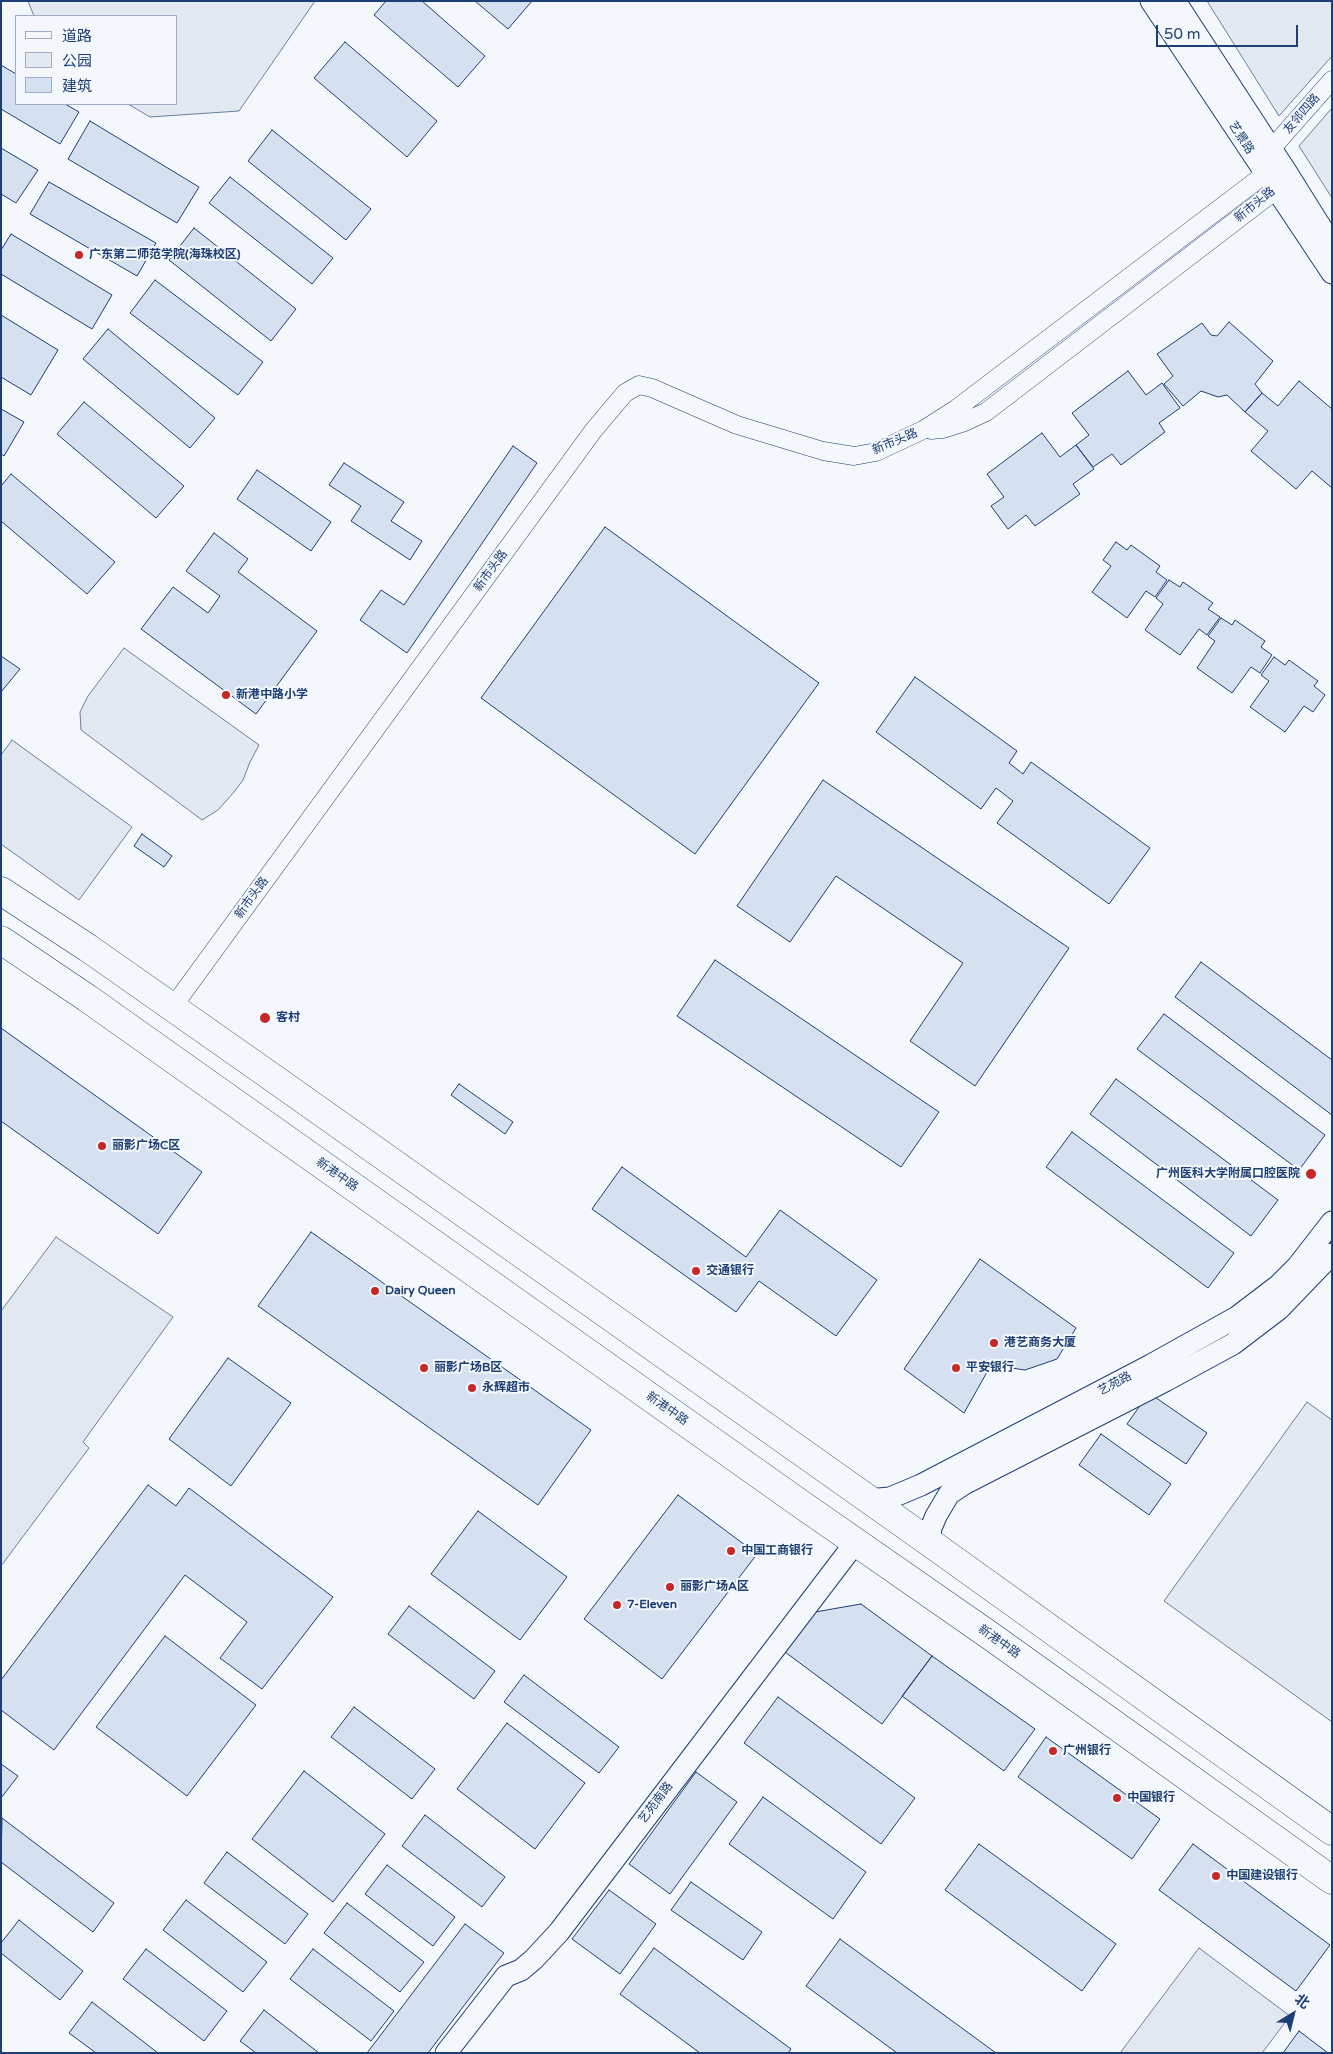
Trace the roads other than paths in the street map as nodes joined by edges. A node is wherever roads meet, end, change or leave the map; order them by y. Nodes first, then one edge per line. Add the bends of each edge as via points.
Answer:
1 (1152, 1) edge
2 (1175, 1) edge
3 (1332, 80) edge
4 (1272, 148) junction
5 (1287, 172) junction
6 (1271, 182) junction
7 (1332, 245) edge
8 (1332, 273) edge
9 (1, 891) edge
10 (1, 940) edge
11 (172, 1008) junction
12 (1332, 1222) edge
13 (1332, 1254) edge
14 (868, 1500) junction
15 (855, 1542) junction
16 (929, 1542) junction
17 (1332, 1831) edge
18 (1332, 1880) edge
19 (446, 2053) edge

1 - 6 street, 艺景路
2 - 4 street, 艺景路
3 - 4 street, 友邻四路
4 - 5 street, 艺景路
5 - 6 street, 新市头路
5 - 7 street, 艺景路
6 - 8 street, 艺景路
6 - 11 street, 新市头路 via 956,409 923,430 876,452 854,456 823,451 737,425 652,388 639,386 625,393 593,431
9 - 11 main road
10 - 15 main road, 新港中路
11 - 14 main road
12 - 14 street, 艺苑路 via 1279,1286 1237,1317 921,1484 890,1498
13 - 16 street, 艺苑路 via 1279,1309 1233,1344 949,1494 931,1528
14 - 16 main road
15 - 18 main road, 新港中路
15 - 19 street, 艺苑南路 via 559,1932 534,1959 506,1976
16 - 17 main road

